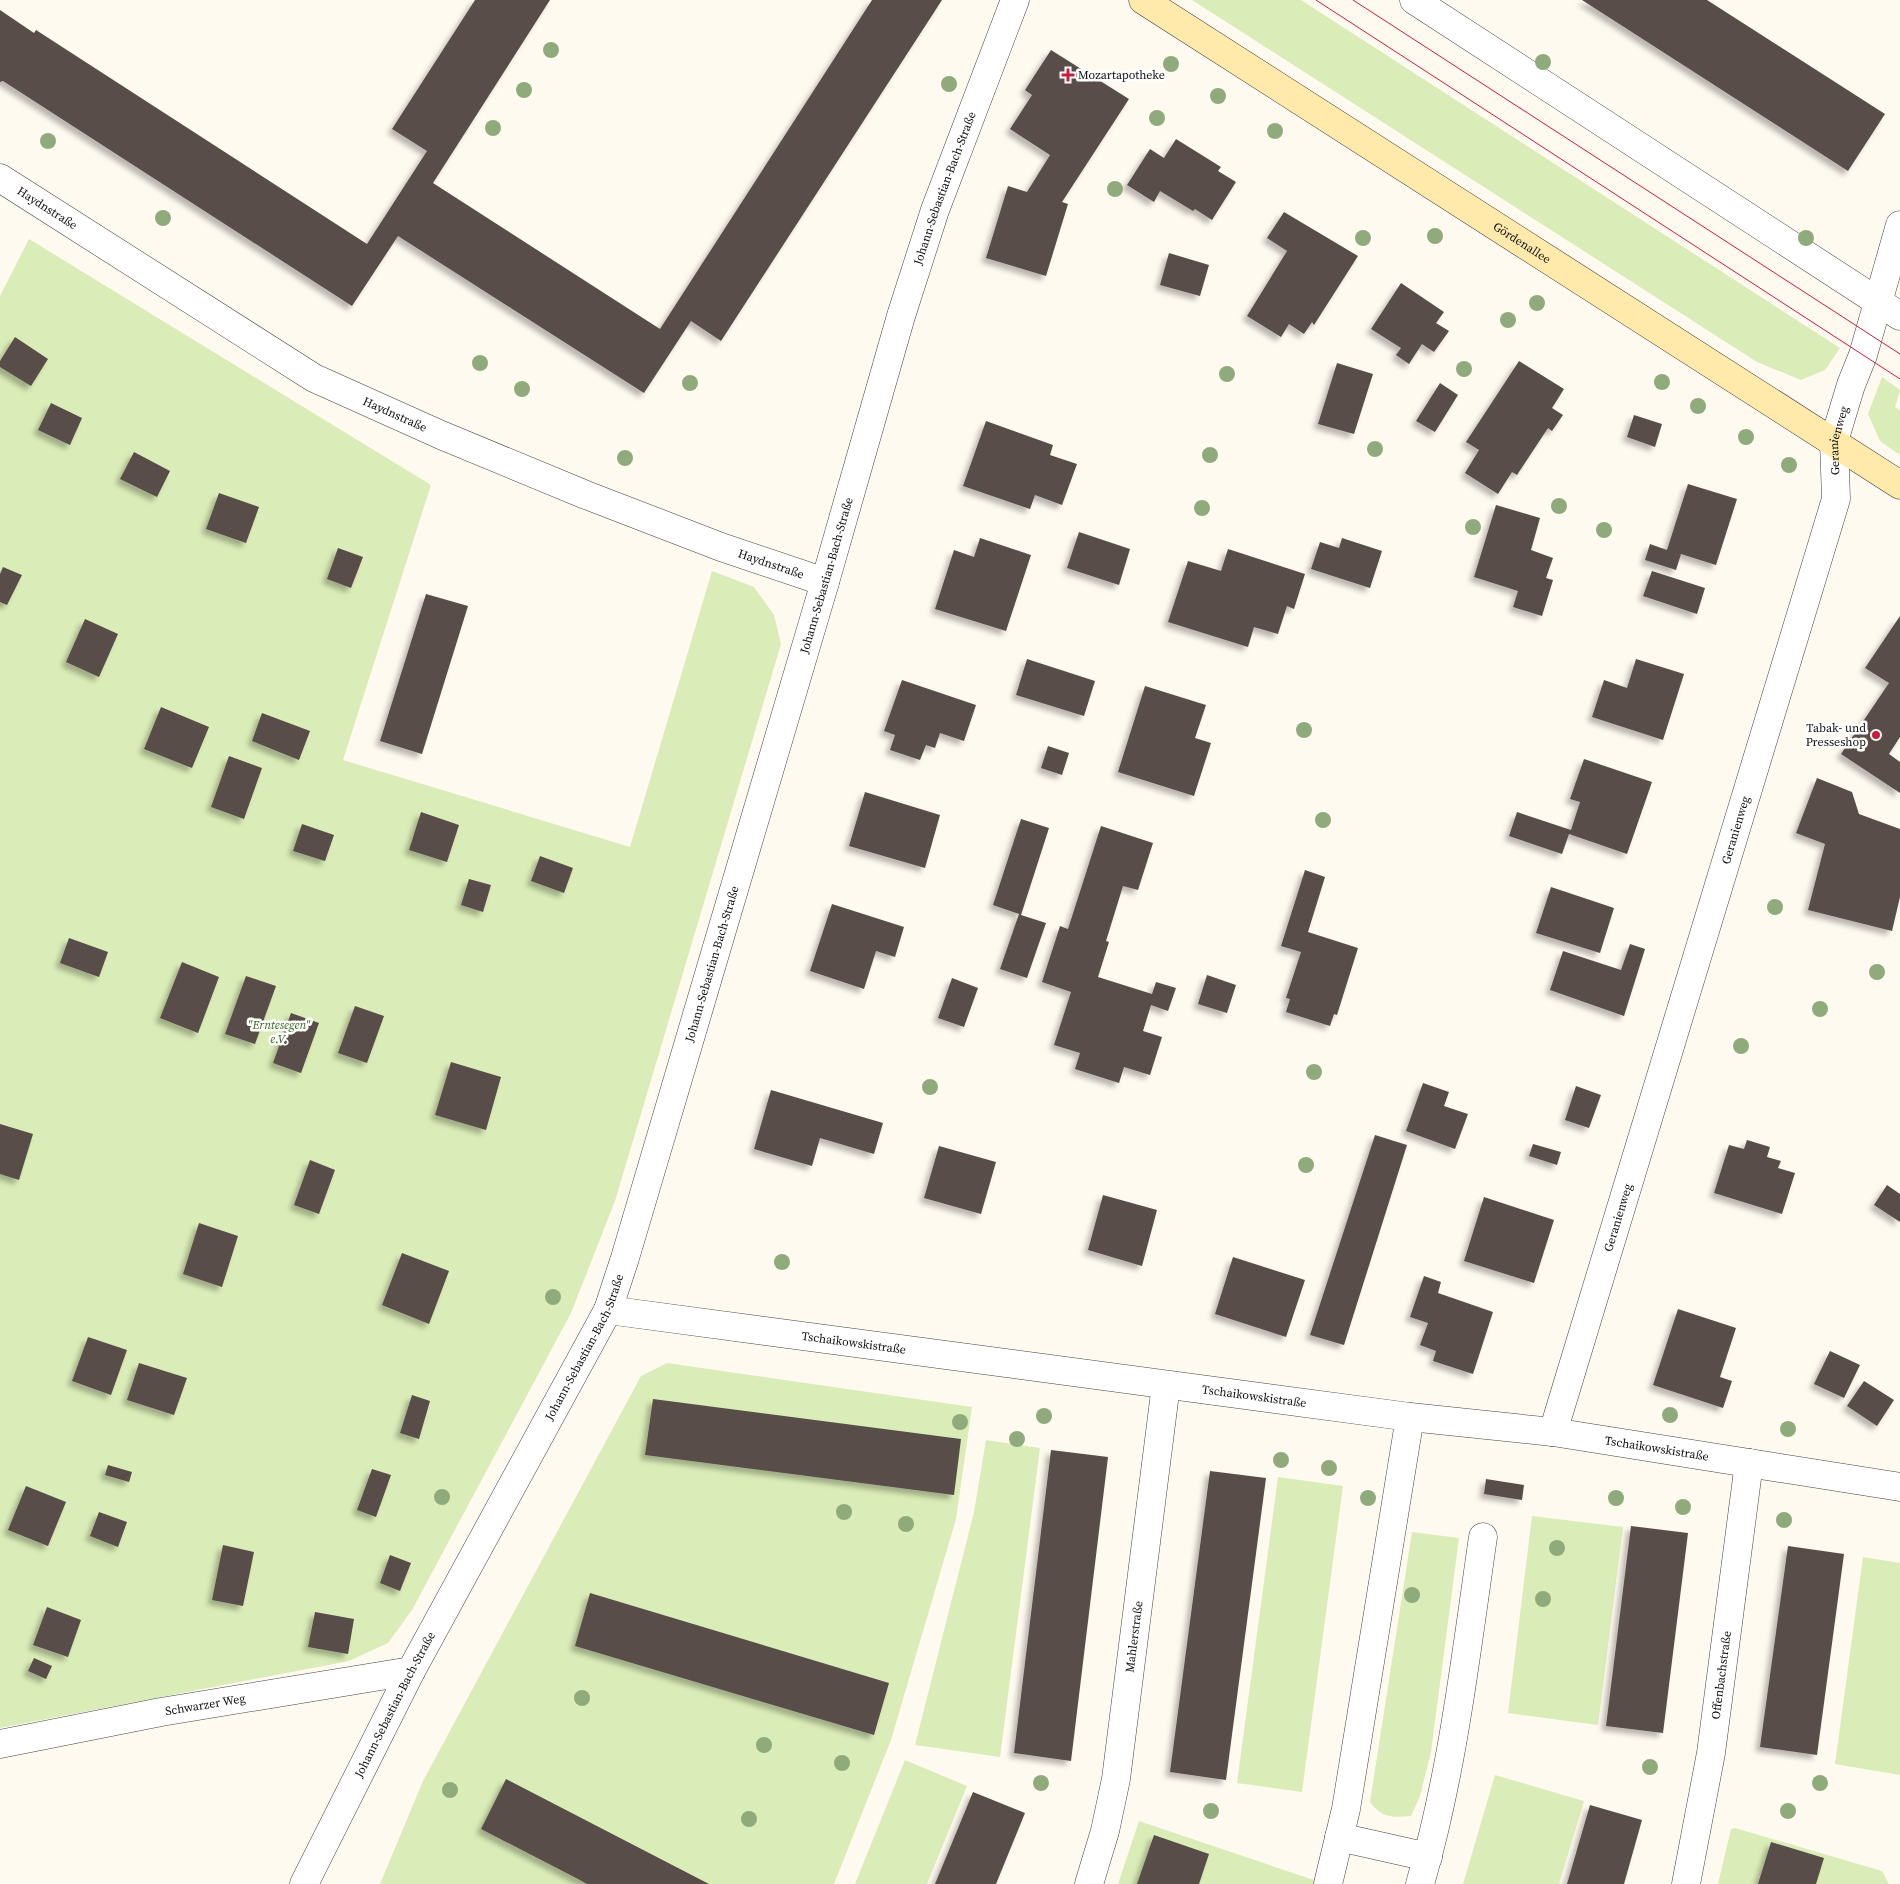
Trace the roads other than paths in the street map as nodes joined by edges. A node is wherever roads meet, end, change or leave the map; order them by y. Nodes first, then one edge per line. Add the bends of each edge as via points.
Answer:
1 (1015, 0) edge
2 (1143, 0) edge
3 (1414, 0) edge
4 (0, 178) edge
5 (1900, 225) edge
6 (1878, 301) junction
7 (1900, 316) edge
8 (1834, 441) junction
9 (1900, 485) edge
10 (825, 582) junction
11 (608, 1310) junction
12 (1166, 1385) junction
13 (1410, 1417) junction
14 (1552, 1432) junction
15 (1749, 1463) junction
16 (1900, 1488) edge
17 (1483, 1537) dead end
18 (411, 1671) junction
19 (0, 1744) edge
20 (1339, 1837) junction
21 (1428, 1857) junction
22 (304, 1884) edge
23 (1089, 1884) edge
24 (1328, 1884) edge
25 (1420, 1884) edge
26 (1686, 1884) edge

1 - 10 street, Johann-Sebastian-Bach-Straße via 934,210
2 - 8 street, Gördenallee
3 - 6 street
4 - 10 street, Haydnstraße via 314,378 586,495 721,547
5 - 6 street, Geranienweg
6 - 7 street
6 - 8 street, Geranienweg
8 - 9 street, Gördenallee
8 - 14 street, Geranienweg via 1836,499
10 - 11 street, Johann-Sebastian-Bach-Straße
11 - 12 street, Tschaikowskistraße
11 - 18 street, Johann-Sebastian-Bach-Straße
12 - 13 street, Tschaikowskistraße
12 - 23 street, Mahlerstraße via 1116,1780
13 - 14 street, Tschaikowskistraße
13 - 20 street
14 - 15 street, Tschaikowskistraße
15 - 16 street, Tschaikowskistraße
15 - 26 street, Offenbachstraße via 1711,1753
17 - 21 street via 1458,1715
18 - 19 street, Schwarzer Weg via 160,1712
18 - 22 street, Johann-Sebastian-Bach-Straße
20 - 21 street
20 - 24 street
21 - 25 street

